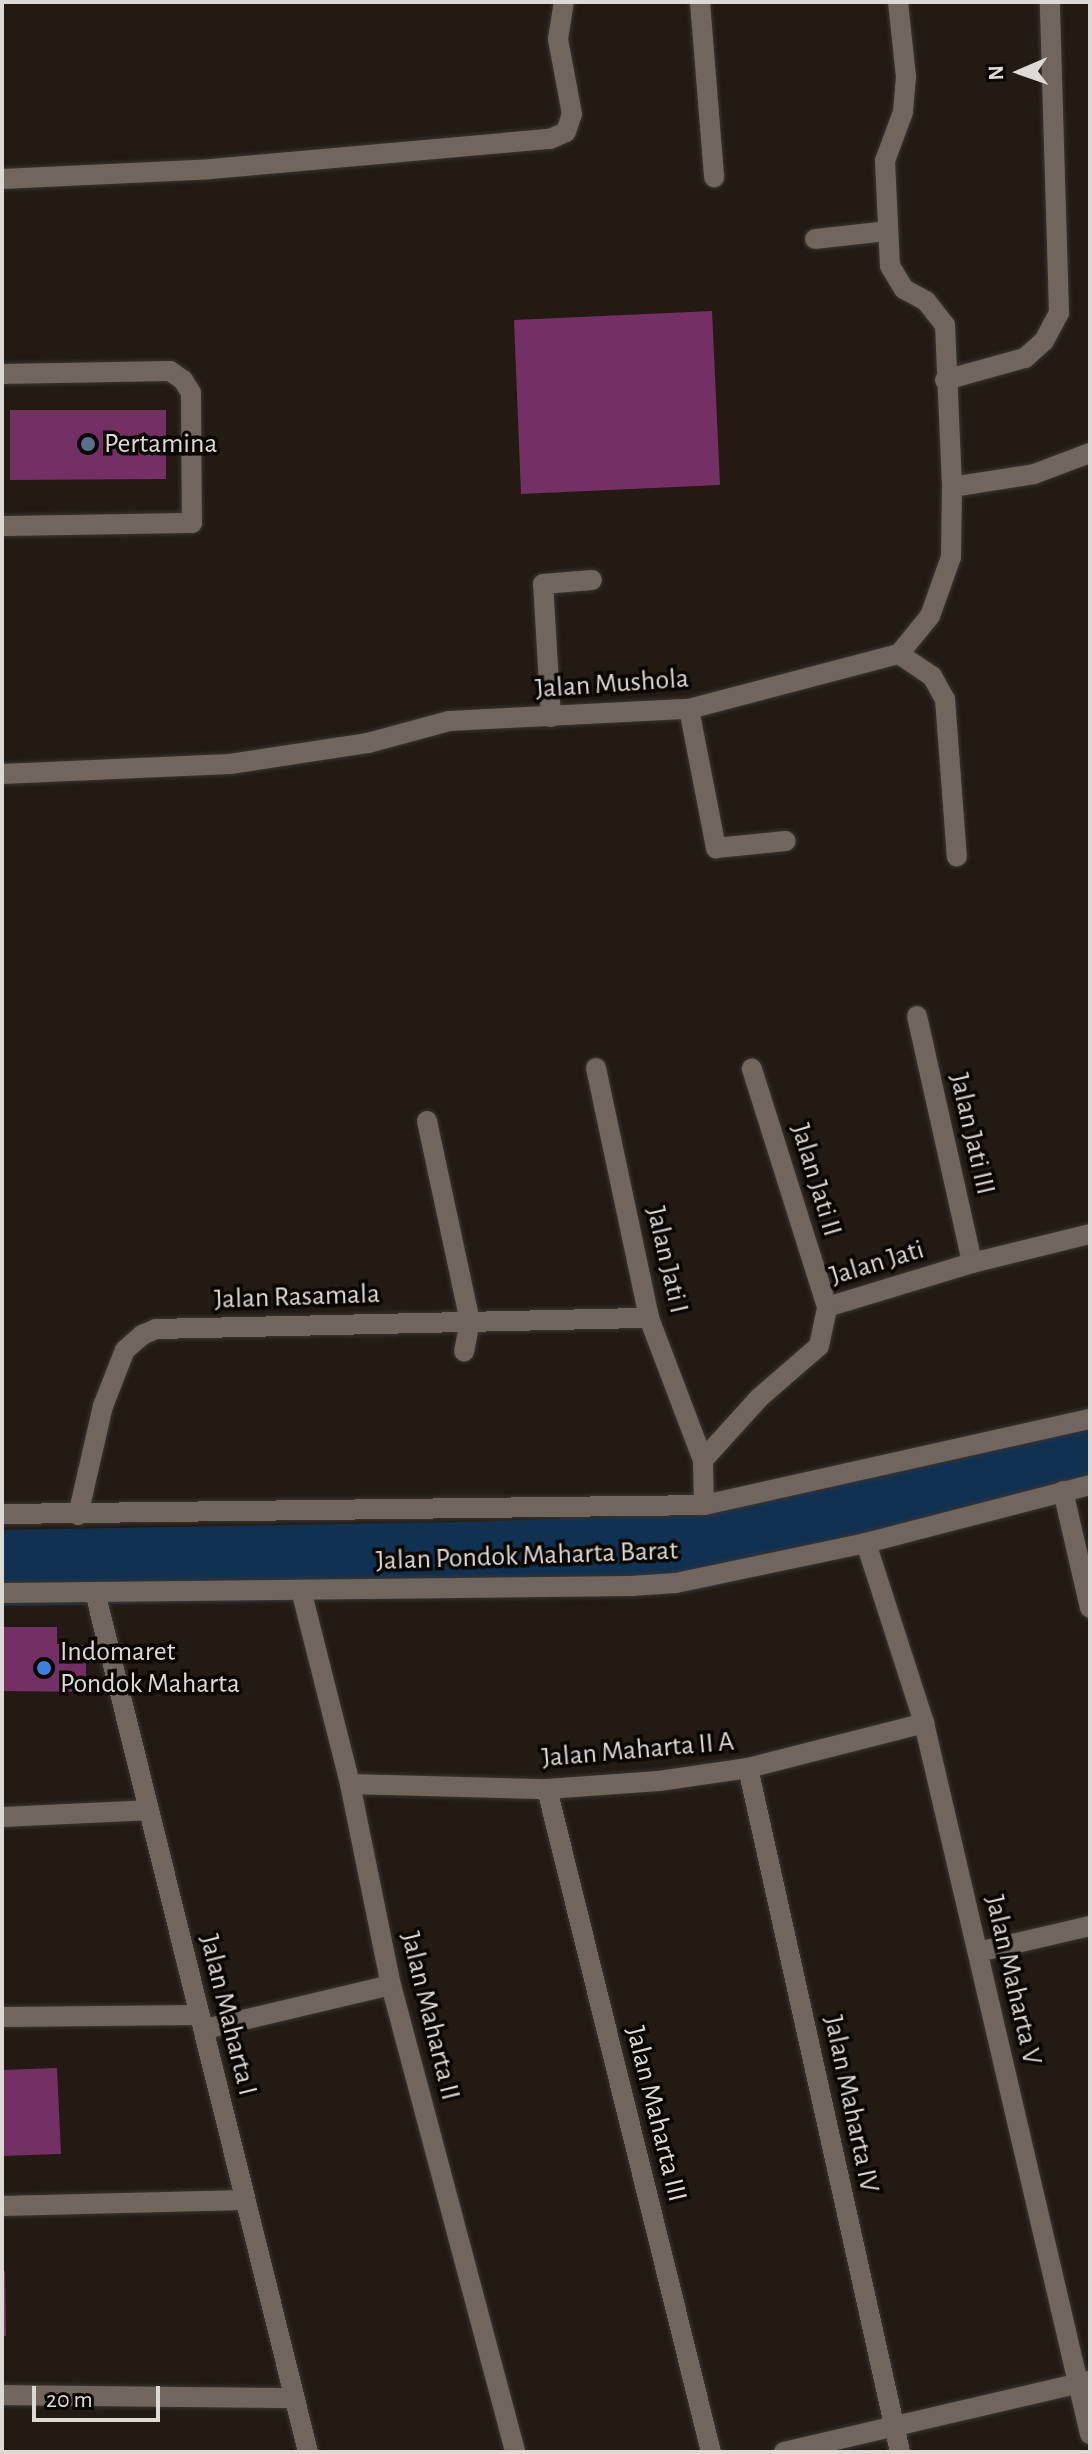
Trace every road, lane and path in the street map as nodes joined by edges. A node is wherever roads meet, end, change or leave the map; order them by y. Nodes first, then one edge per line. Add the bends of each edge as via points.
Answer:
1 (700, 2) edge
2 (898, 2) edge
3 (1050, 2) edge
4 (566, 4) edge
5 (714, 177) dead end
6 (2, 179) edge
7 (888, 231) junction
8 (815, 239) dead end
9 (2, 374) edge
10 (945, 380) junction
11 (1090, 453) edge
12 (952, 487) junction
13 (2, 526) edge
14 (592, 580) dead end
15 (899, 654) junction
16 (689, 709) junction
17 (551, 717) junction
18 (2, 774) edge
19 (786, 841) dead end
20 (957, 857) dead end
21 (917, 1016) dead end
22 (596, 1068) dead end
23 (752, 1069) dead end
24 (427, 1121) dead end
25 (1090, 1234) edge
26 (972, 1263) junction
27 (827, 1307) junction
28 (649, 1318) junction
29 (470, 1321) junction
30 (464, 1351) dead end
31 (1090, 1419) edge
32 (703, 1460) junction
33 (1090, 1485) edge
34 (1063, 1491) junction
35 (704, 1505) junction
36 (2, 1514) edge
37 (78, 1515) junction
38 (866, 1543) junction
39 (301, 1590) junction
40 (95, 1592) junction
41 (2, 1593) edge
42 (1090, 1608) edge
43 (924, 1723) junction
44 (748, 1768) junction
45 (350, 1784) junction
46 (547, 1789) junction
47 (148, 1810) junction
48 (2, 1817) edge
49 (1090, 1926) edge
50 (978, 1952) junction
51 (391, 1985) junction
52 (2, 2017) edge
53 (202, 2022) junction
54 (245, 2200) junction
55 (2, 2206) edge
56 (1084, 2383) edge
57 (2, 2395) edge
58 (294, 2398) junction
59 (894, 2428) junction
60 (1090, 2434) edge
61 (308, 2452) edge
62 (515, 2452) edge
63 (711, 2452) edge
64 (784, 2452) edge
65 (900, 2452) edge

1 - 5 street
2 - 7 street via 906,77 903,112 885,161
3 - 10 street via 1059,313 1044,341 1025,358
4 - 6 street via 558,39 572,114 566,132 550,139 211,169
7 - 8 street
7 - 10 street via 890,266 904,289 926,301 945,325
9 - 13 street via 170,371 183,380 191,393 192,523
10 - 12 street
11 - 12 street via 1034,474
12 - 15 street via 951,557 930,616
14 - 17 street via 543,584
15 - 16 street, Jalan Mushola
15 - 20 street via 932,676 945,699
16 - 17 street, Jalan Mushola
16 - 19 street via 716,848
17 - 18 street, Jalan Mushola via 449,721 368,743 230,764
21 - 26 street, Jalan Jati III
22 - 28 street, Jalan Jati I
23 - 27 street, Jalan Jati II
24 - 29 street
25 - 26 street, Jalan Jati
26 - 27 street, Jalan Jati
27 - 32 street, Jalan Jati via 819,1346 759,1398
28 - 29 street, Jalan Rasamala
28 - 32 street, Jalan Jati I
29 - 30 street
29 - 37 street, Jalan Rasamala via 156,1329 142,1335 125,1350 103,1406
31 - 35 street, Jalan Pondok Maharta Barat
32 - 35 street
33 - 34 street, Jalan Pondok Maharta Barat
34 - 38 street, Jalan Pondok Maharta Barat
34 - 42 street
35 - 37 street, Jalan Pondok Maharta Barat
36 - 37 street, Jalan Pondok Maharta Barat
38 - 39 street, Jalan Pondok Maharta Barat via 676,1583
38 - 43 street, Jalan Maharta V
39 - 40 street, Jalan Pondok Maharta Barat
39 - 45 street, Jalan Maharta II
40 - 41 street, Jalan Pondok Maharta Barat
40 - 47 street, Jalan Maharta I
43 - 44 street, Jalan Maharta II A
43 - 50 street, Jalan Maharta V
44 - 46 street, Jalan Maharta II A
44 - 59 street, Jalan Maharta IV
45 - 46 street, Jalan Maharta II A
45 - 51 street, Jalan Maharta II
46 - 63 street, Jalan Maharta III
47 - 48 street
47 - 53 street, Jalan Maharta I
49 - 50 street
50 - 56 street, Jalan Maharta V
51 - 53 street
51 - 62 street, Jalan Maharta II
52 - 53 street
53 - 54 street, Jalan Maharta I
54 - 55 street
54 - 58 street, Jalan Maharta I
56 - 59 street
56 - 60 street, Jalan Maharta V
57 - 58 street
58 - 61 street, Jalan Maharta I
59 - 64 street
59 - 65 street, Jalan Maharta IV

